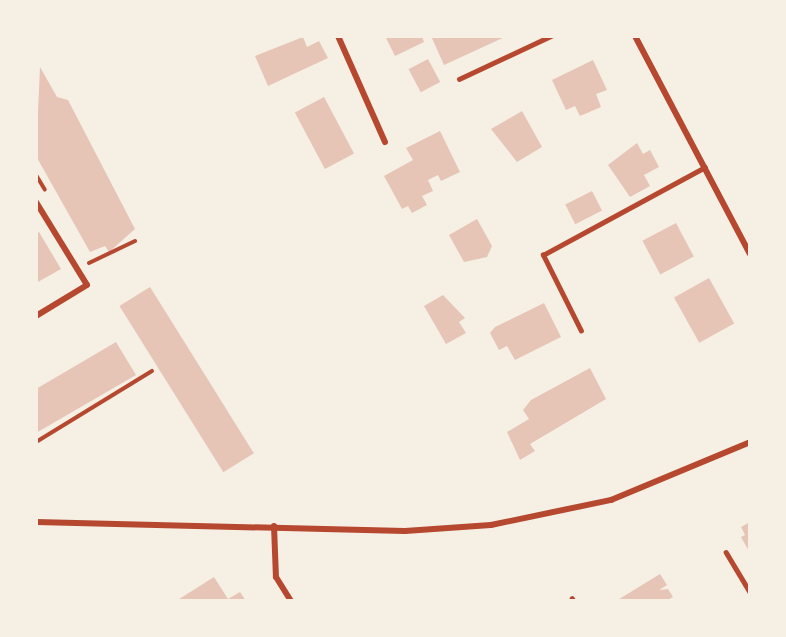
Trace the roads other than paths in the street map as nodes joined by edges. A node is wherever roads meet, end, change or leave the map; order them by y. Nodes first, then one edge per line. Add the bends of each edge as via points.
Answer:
1 (338, 36) edge
2 (551, 36) edge
3 (634, 36) edge
4 (459, 80) dead end
5 (385, 142) dead end
6 (705, 167) junction
7 (36, 202) edge
8 (750, 254) edge
9 (36, 316) edge
10 (581, 330) dead end
11 (750, 442) edge
12 (36, 522) edge
13 (274, 526) junction
14 (726, 552) dead end
15 (750, 592) edge
16 (291, 601) edge

1 - 5 street
2 - 4 lane
3 - 6 street
6 - 8 street
6 - 10 lane via 543,255
7 - 9 street via 87,285
11 - 13 street via 612,500 548,516 405,531
12 - 13 street
13 - 16 street via 276,577
14 - 15 lane

